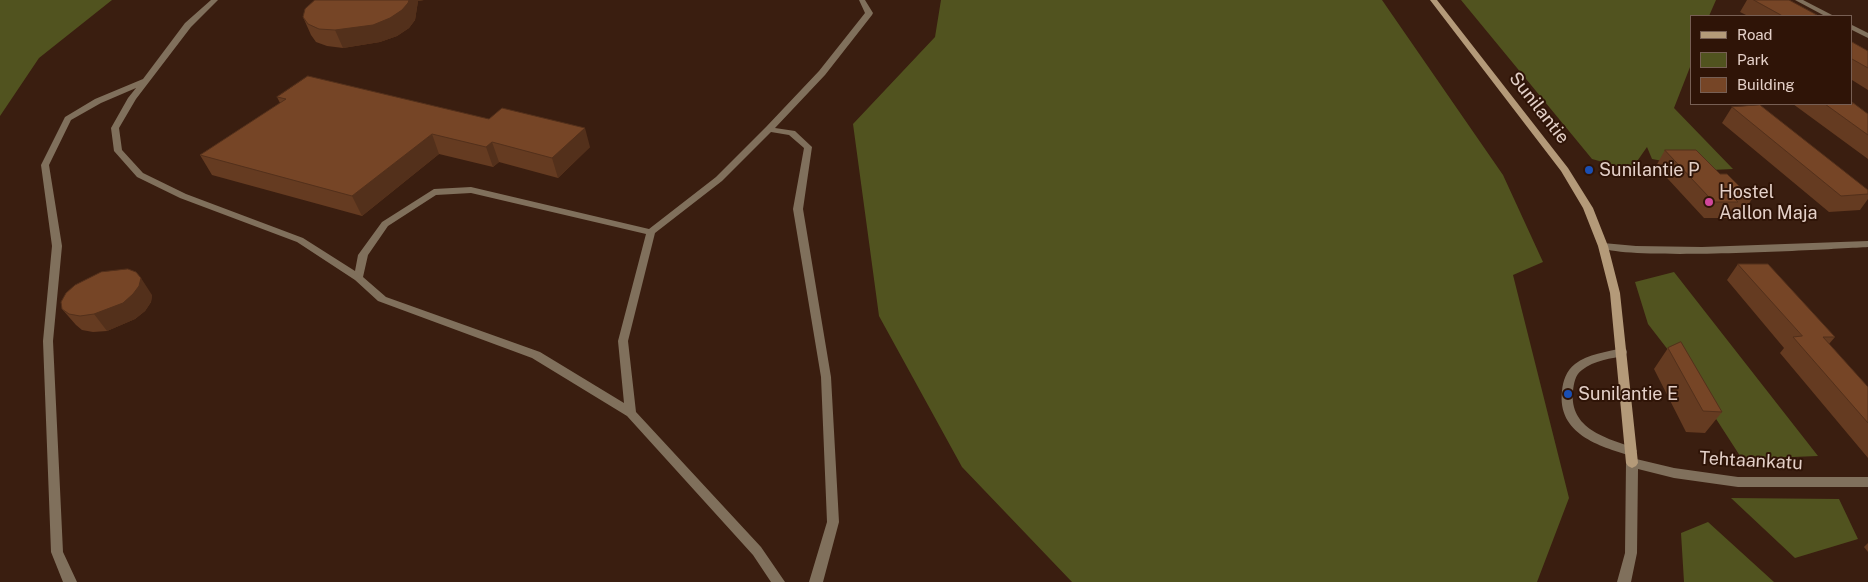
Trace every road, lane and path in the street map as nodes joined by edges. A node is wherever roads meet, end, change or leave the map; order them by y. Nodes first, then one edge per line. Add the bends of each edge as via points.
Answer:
1 (215, 0) edge
2 (862, 0) edge
3 (1433, 0) edge
4 (1798, 0) edge
5 (1828, 15) edge
6 (1853, 28) edge
7 (1868, 36) edge
8 (146, 81) junction
9 (769, 129) junction
10 (651, 232) junction
11 (1868, 244) edge
12 (1603, 246) junction
13 (358, 278) junction
14 (1622, 352) junction
15 (631, 413) junction
16 (1632, 457) junction
17 (1868, 482) edge
18 (70, 582) edge
19 (778, 582) edge
20 (816, 582) edge
21 (1624, 582) edge

1 - 8 street via 188,25
2 - 9 street via 869,13 822,73
3 - 12 street, Sunilantie via 1565,170 1588,208
4 - 5 street
6 - 7 street
8 - 13 street via 115,128 118,151 140,175 183,196 300,240
8 - 18 street via 98,101 68,119 45,166 57,246 48,341 57,552
9 - 10 street via 719,179
9 - 20 street via 792,133 808,147 798,209 826,377 833,522
10 - 13 street via 471,190 434,192 385,224 363,255
10 - 15 street via 624,341
11 - 12 street via 1714,250
12 - 14 street, Sunilantie via 1615,293
13 - 15 street via 382,299 536,355
14 - 16 street, Sunilantie
14 - 16 street, Tehtaankatu via 1575,370 1568,383 1567,405 1576,426 1597,441
15 - 19 street via 757,551
16 - 17 street, Tehtaankatu via 1674,473 1738,482
16 - 21 street via 1631,553

